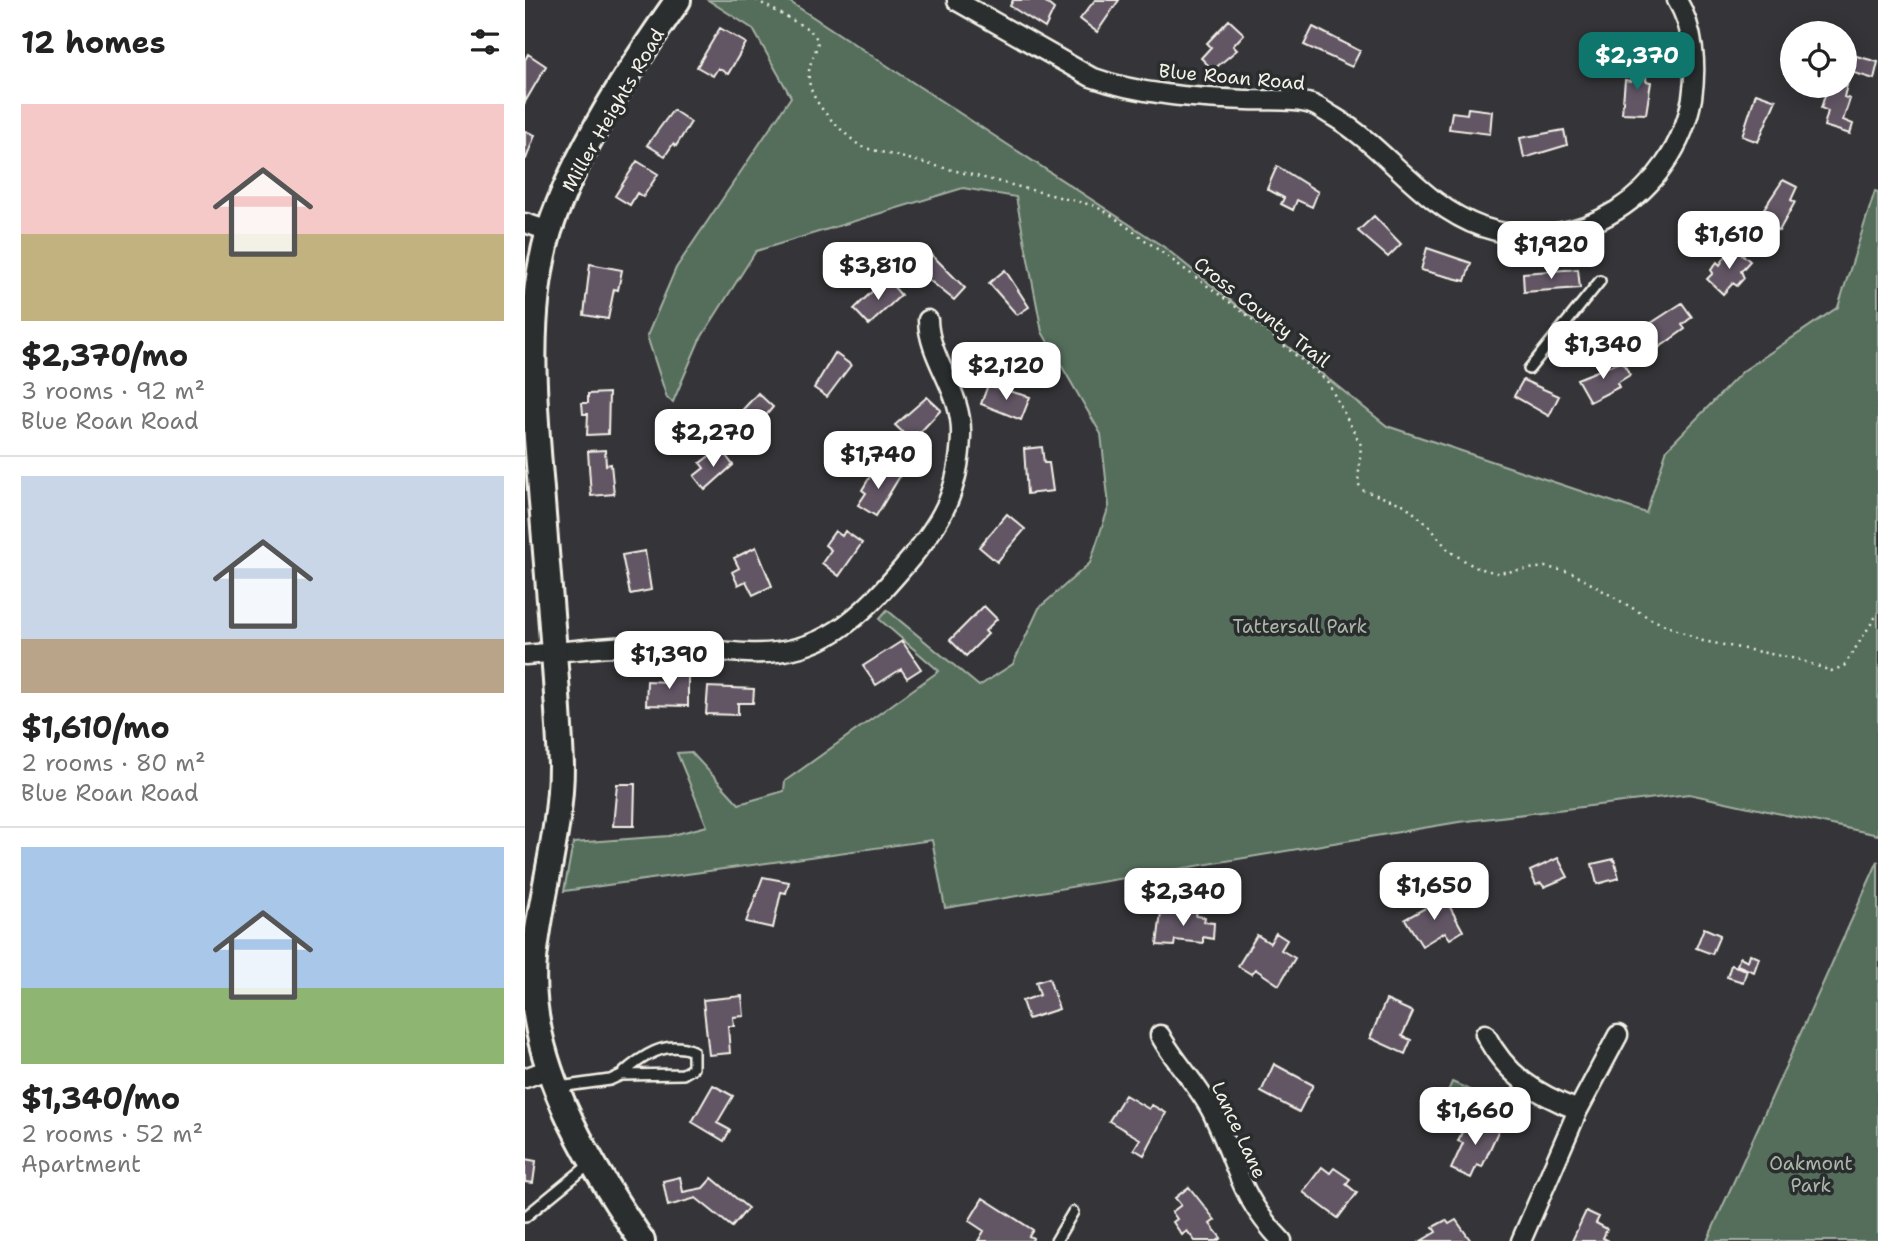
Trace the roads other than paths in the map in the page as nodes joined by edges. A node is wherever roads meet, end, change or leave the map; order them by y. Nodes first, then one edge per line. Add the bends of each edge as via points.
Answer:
1 (678, 0) edge
2 (1677, 0) edge
3 (957, 1) edge
4 (525, 223) edge
5 (549, 231) junction
6 (1600, 281) dead end
7 (928, 320) dead end
8 (1529, 369) dead end
9 (554, 653) junction
10 (525, 656) edge
11 (1485, 1034) dead end
12 (1160, 1035) dead end
13 (1618, 1035) dead end
14 (621, 1074) junction
15 (525, 1078) edge
16 (553, 1078) junction
17 (1579, 1110) junction
18 (592, 1162) junction
19 (1073, 1212) dead end
20 (525, 1217) edge
21 (642, 1241) edge
22 (1056, 1241) edge
23 (1282, 1241) edge
24 (1521, 1241) edge

1 - 5 street, Miller Heights Road via 587,146
2 - 3 street, Blue Roan Road via 1693,47 1695,75 1682,132 1669,160 1640,194 1614,212 1573,230 1521,235 1481,227 1447,210 1366,139 1311,103 1214,99 1113,85
4 - 5 street
5 - 9 street, Miller Heights Road via 535,302 532,371
6 - 8 lane
7 - 9 street via 928,332 960,412 956,483 938,525 865,609 826,638 785,652 658,645
9 - 10 street
9 - 16 street, Miller Heights Road via 561,799 533,988 539,1041
11 - 17 street via 1513,1074 1543,1096
12 - 23 street, Lance Lane via 1212,1113 1241,1186 1259,1217
13 - 17 street
14 - 14 lane via 683,1074 693,1068 693,1051 680,1045 659,1049
14 - 16 lane via 611,1080
15 - 16 street
16 - 18 street, Miller Heights Road
17 - 24 street
18 - 20 lane
18 - 21 street, Miller Heights Road
19 - 22 lane

